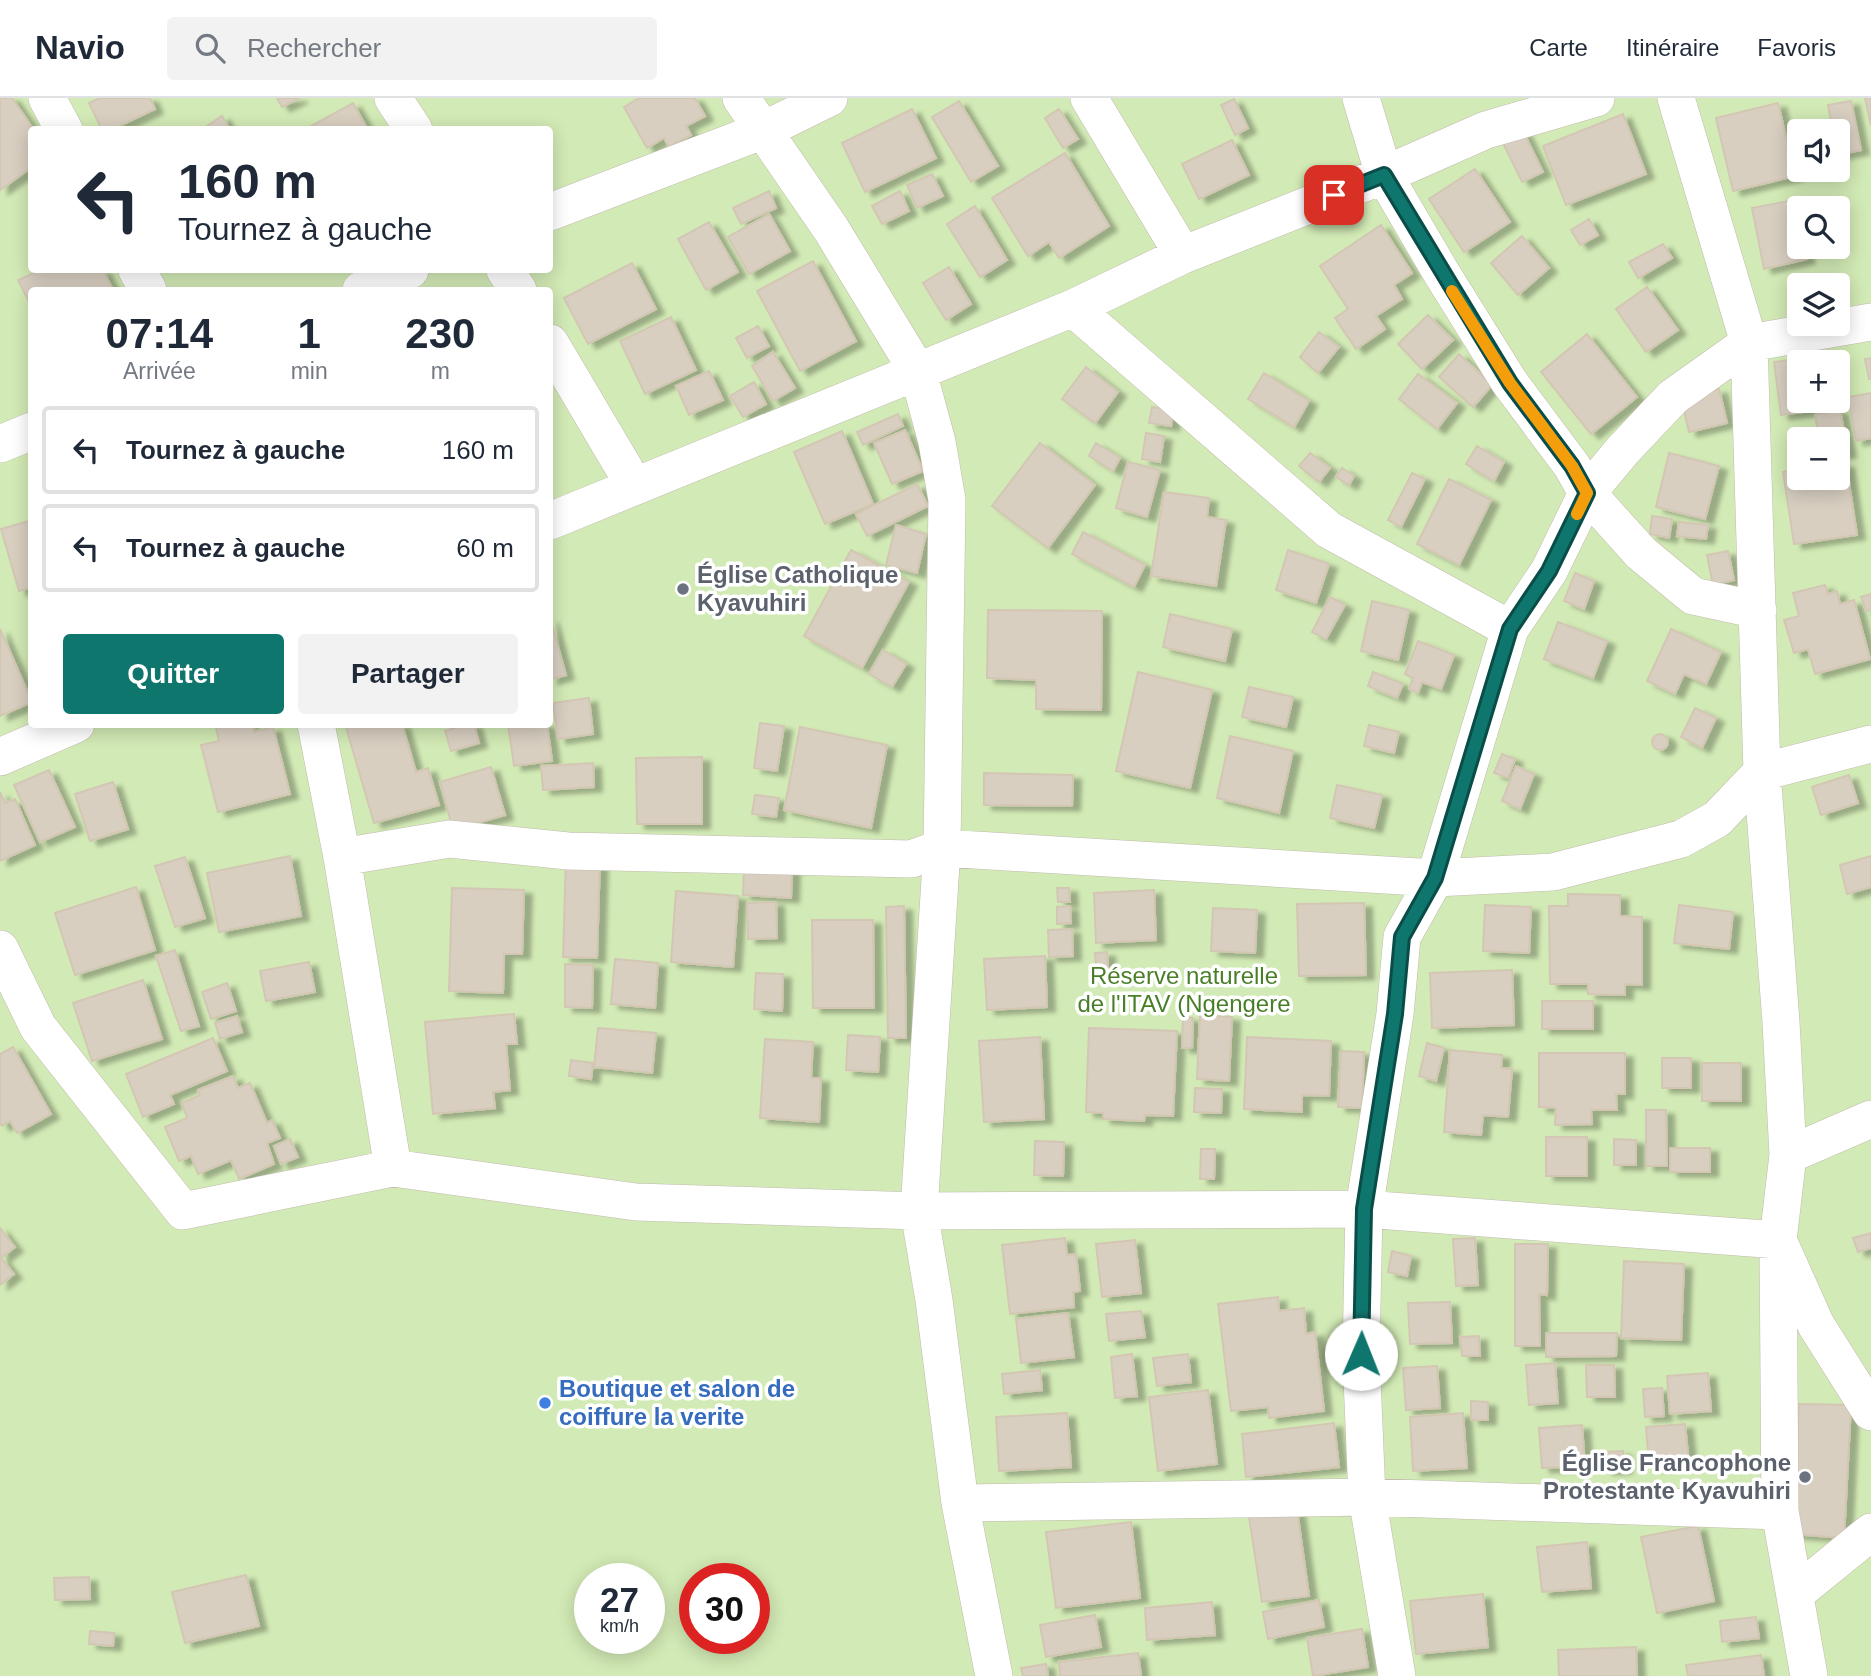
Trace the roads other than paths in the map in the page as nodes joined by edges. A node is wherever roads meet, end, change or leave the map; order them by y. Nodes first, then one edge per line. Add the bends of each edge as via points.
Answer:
1 (47, 98) edge
2 (393, 98) edge
3 (741, 98) edge
4 (829, 98) edge
5 (1089, 98) edge
6 (1361, 98) edge
7 (1596, 98) edge
8 (1676, 98) edge
9 (62, 126) edge
10 (411, 126) edge
11 (764, 130) junction
12 (1384, 175) junction
13 (553, 211) edge
14 (1182, 255) junction
15 (403, 273) edge
16 (368, 287) edge
17 (1073, 308) junction
18 (1871, 322) edge
19 (1749, 343) junction
20 (553, 348) edge
21 (918, 372) junction
22 (28, 433) edge
23 (0, 444) edge
24 (635, 485) junction
25 (1587, 493) junction
26 (553, 520) edge
27 (1758, 610) junction
28 (1510, 629) junction
29 (67, 728) edge
30 (317, 728) edge
31 (1871, 744) edge
32 (0, 757) edge
33 (1762, 772) junction
34 (942, 848) junction
35 (342, 857) junction
36 (1435, 878) junction
37 (0, 949) edge
38 (1871, 1119) edge
39 (1788, 1155) junction
40 (393, 1168) junction
41 (1364, 1209) junction
42 (919, 1211) junction
43 (1778, 1240) junction
44 (1871, 1412) edge
45 (1367, 1497) junction
46 (960, 1503) junction
47 (1780, 1511) junction
48 (1871, 1532) edge
49 (1796, 1594) junction
50 (994, 1676) edge
51 (1397, 1676) edge
52 (1809, 1676) edge

1 - 9 street
2 - 10 street
3 - 11 street
4 - 11 street
5 - 14 street
6 - 12 street
7 - 12 street via 1486,130
8 - 19 street
11 - 13 street
11 - 21 street
12 - 14 street
12 - 25 street via 1510,383
14 - 17 street
15 - 16 street
17 - 21 street
17 - 28 street via 1329,530
18 - 19 street
19 - 25 street via 1673,397
19 - 27 street
20 - 24 street
21 - 24 street
21 - 34 street via 947,500
22 - 23 street
24 - 26 street
25 - 27 street via 1641,553 1693,596
25 - 28 street via 1549,571
27 - 33 street
28 - 36 street
29 - 32 street
30 - 35 street
31 - 33 street
33 - 36 street via 1717,819 1681,839 1553,872
33 - 39 street
34 - 35 street via 911,859 568,851 449,839
34 - 36 street
34 - 42 street
35 - 40 street
36 - 41 street via 1402,937 1395,1014
37 - 40 street via 38,1027 183,1211
38 - 39 street
39 - 43 street
40 - 42 street via 636,1202
41 - 42 street
41 - 43 street
41 - 45 street via 1361,1354
42 - 46 street
43 - 44 street via 1816,1325
43 - 47 street
45 - 46 street
45 - 47 street
45 - 51 street
46 - 50 street
47 - 49 street
48 - 49 street
49 - 52 street

